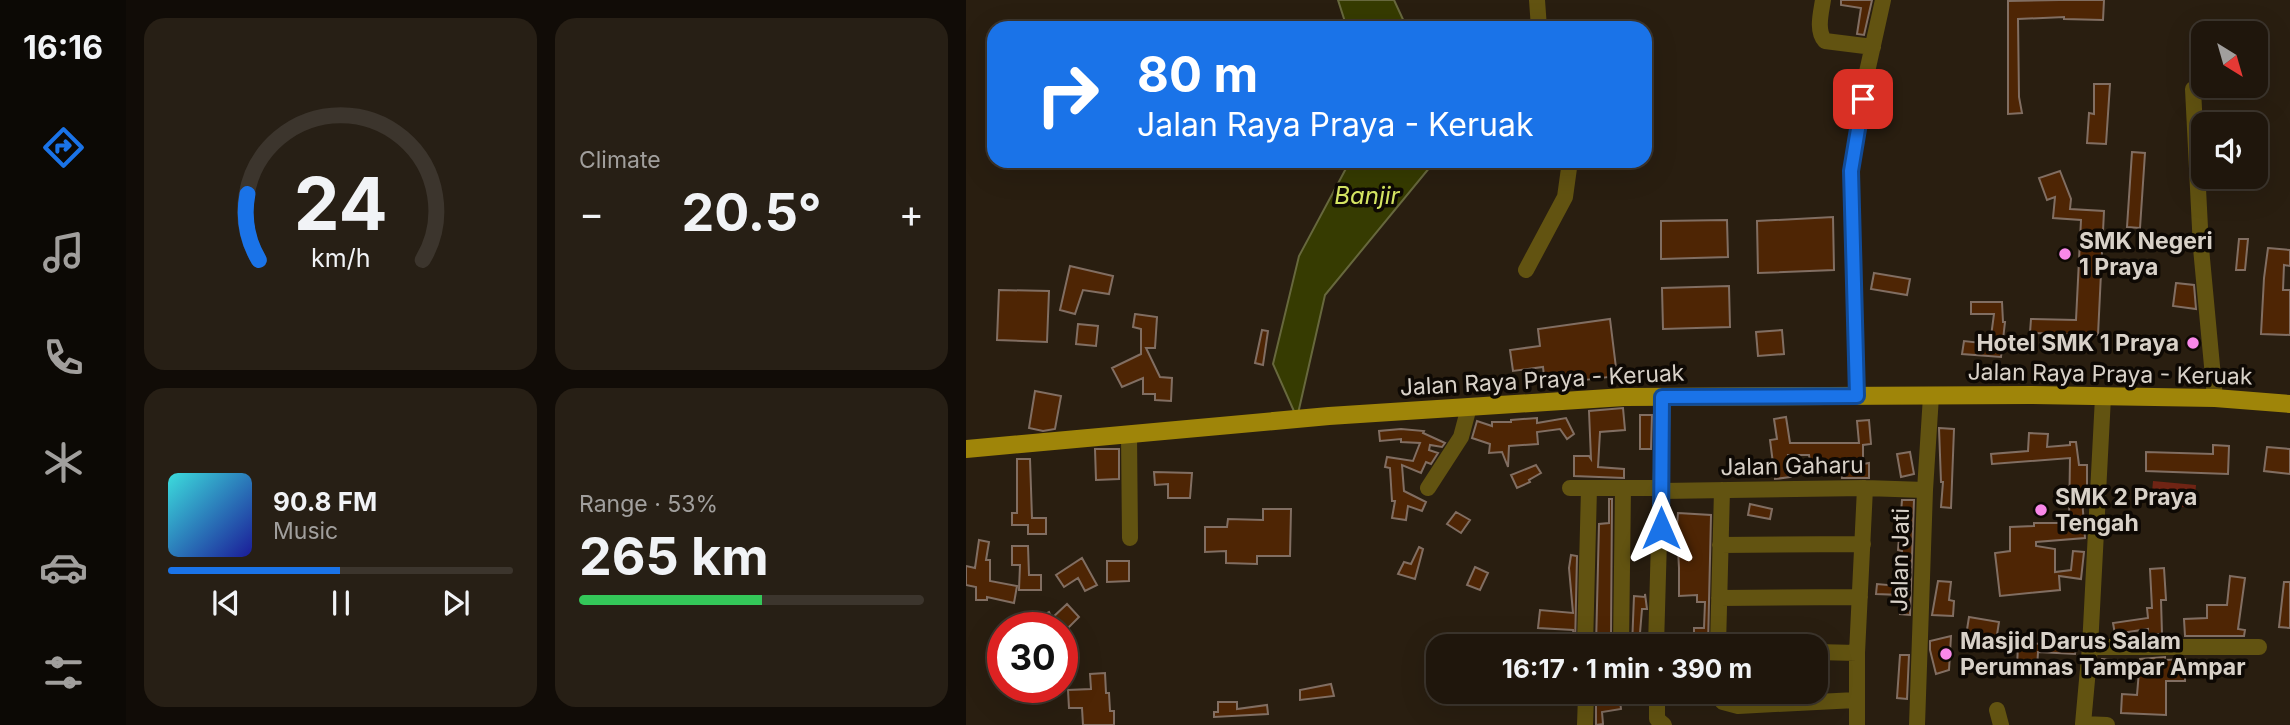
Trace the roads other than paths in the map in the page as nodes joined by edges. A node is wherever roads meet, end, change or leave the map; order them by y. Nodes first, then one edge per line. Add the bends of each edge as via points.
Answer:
1 (1537, 0) edge
2 (1823, 0) edge
3 (1883, 0) edge
4 (1538, 21) edge
5 (1874, 47) junction
6 (2194, 98) edge
7 (1569, 168) edge
8 (1526, 270) dead end
9 (1857, 396) junction
10 (1931, 396) junction
11 (1662, 397) junction
12 (2103, 397) junction
13 (2215, 398) junction
14 (2290, 404) edge
15 (1469, 407) junction
16 (1129, 434) junction
17 (966, 449) edge
18 (1428, 488) dead end
19 (1570, 488) dead end
20 (1589, 488) junction
21 (1623, 488) junction
22 (1865, 488) junction
23 (1661, 489) junction
24 (1723, 490) junction
25 (1925, 490) junction
26 (1130, 538) dead end
27 (1863, 544) junction
28 (1720, 545) junction
29 (1860, 597) junction
30 (1719, 598) junction
31 (1585, 634) edge
32 (1621, 634) edge
33 (1656, 634) edge
34 (1718, 634) edge
35 (2090, 647) junction
36 (2259, 648) dead end
37 (1828, 652) edge
38 (1857, 653) junction
39 (1856, 700) junction
40 (1828, 701) edge
41 (1586, 704) edge
42 (1657, 704) edge
43 (1730, 704) edge
44 (1777, 704) edge
45 (1585, 725) edge
46 (1664, 725) edge
47 (1857, 725) edge
48 (1917, 725) edge
49 (2081, 725) edge
50 (2107, 725) edge

1 - 4 street
2 - 5 street via 1820,30 1825,41
3 - 5 street
5 - 9 street via 1851,171
6 - 13 street
7 - 8 street via 1565,197
9 - 10 main road, Jalan Raya Praya - Keruak
9 - 11 main road, Jalan Raya Praya - Keruak
10 - 12 main road, Jalan Raya Praya - Keruak
10 - 25 street, Jalan Jati
11 - 15 main road, Jalan Raya Praya - Keruak
11 - 23 street
12 - 13 main road, Jalan Raya Praya - Keruak
12 - 35 street
13 - 14 main road, Jalan Raya Praya - Keruak
15 - 16 main road, Jalan Raya Praya - Keruak
15 - 18 street via 1460,440
16 - 17 main road, Jalan Raya Praya - Keruak
16 - 26 street
19 - 20 street, Jalan Gaharu
20 - 21 street, Jalan Gaharu
20 - 31 street
21 - 23 street, Jalan Gaharu
21 - 32 street
22 - 24 street, Jalan Gaharu
22 - 25 street, Jalan Gaharu
22 - 27 street
23 - 24 street, Jalan Gaharu
23 - 33 street
24 - 28 street
25 - 48 street, Jalan Jati
27 - 28 street
27 - 29 street
28 - 30 street
29 - 30 street
29 - 38 street
30 - 34 street
35 - 36 street
35 - 49 street
37 - 38 street
38 - 39 street
39 - 40 street
39 - 47 street
41 - 45 street
42 - 46 street via 1657,719
43 - 44 street
49 - 50 street

